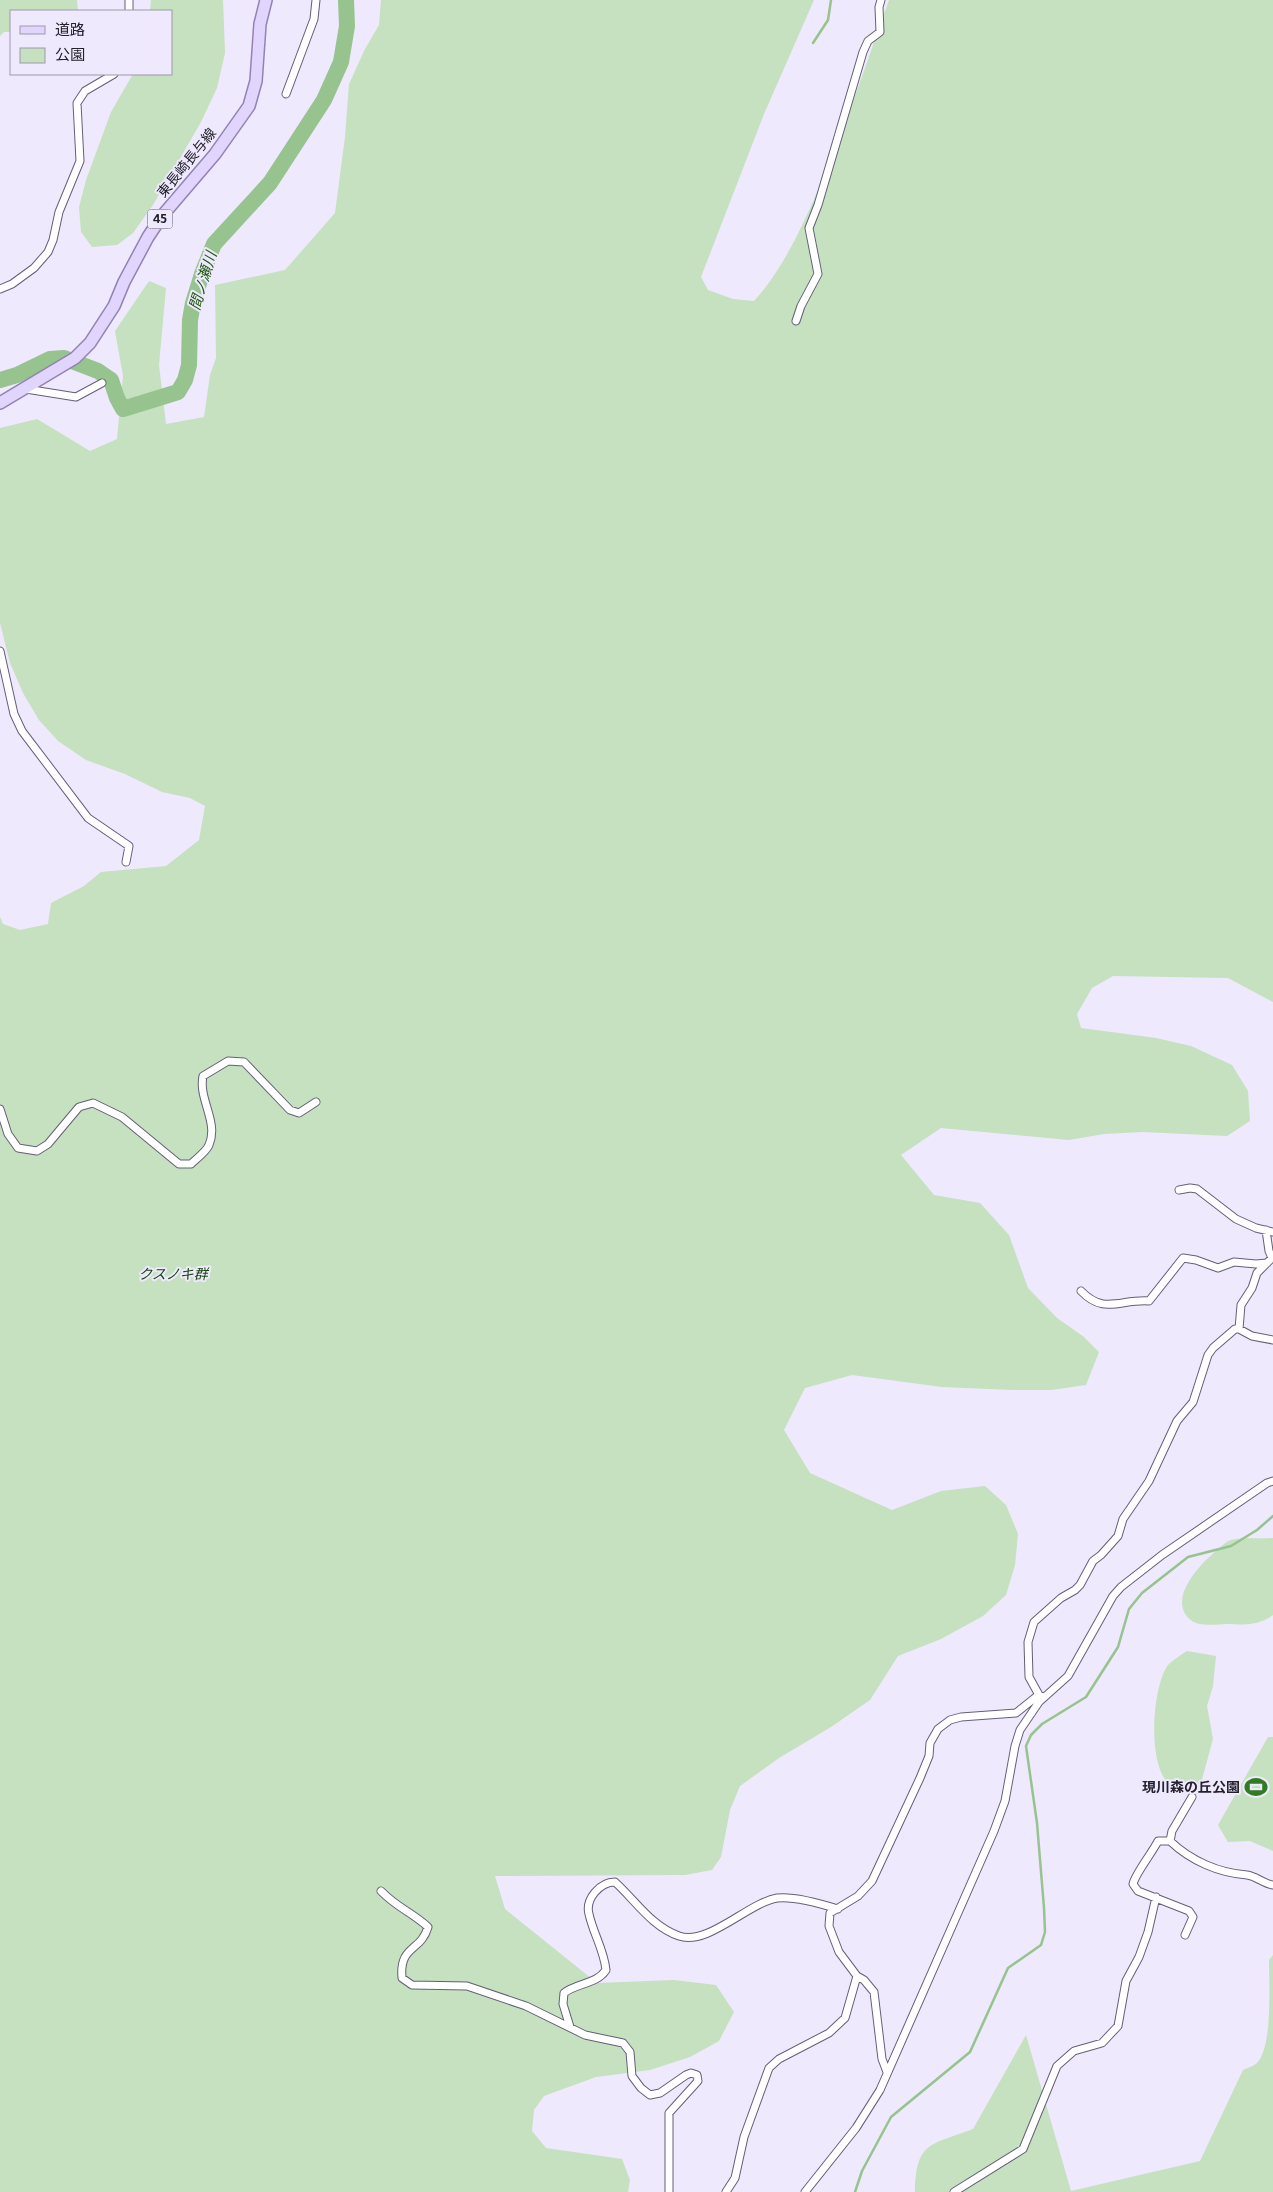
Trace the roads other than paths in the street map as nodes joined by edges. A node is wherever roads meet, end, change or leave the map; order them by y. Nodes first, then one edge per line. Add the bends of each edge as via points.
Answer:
1 (266, 0) edge
2 (316, 0) edge
3 (881, 0) edge
4 (112, 75) edge
5 (286, 94) dead end
6 (0, 288) edge
7 (796, 322) dead end
8 (102, 383) dead end
9 (26, 389) junction
10 (0, 403) edge
11 (0, 651) edge
12 (126, 862) dead end
13 (316, 1102) dead end
14 (0, 1109) edge
15 (1179, 1190) dead end
16 (1270, 1231) edge
17 (1271, 1259) edge
18 (1081, 1291) dead end
19 (1239, 1328) junction
20 (1273, 1340) edge
21 (1273, 1481) edge
22 (1042, 1700) junction
23 (1192, 1797) dead end
24 (1170, 1841) junction
25 (1273, 1884) edge
26 (381, 1891) dead end
27 (1156, 1897) junction
28 (838, 1909) junction
29 (1185, 1935) dead end
30 (857, 1976) junction
31 (570, 2027) junction
32 (887, 2072) junction
33 (669, 2192) edge
34 (726, 2192) edge
35 (805, 2192) edge
36 (954, 2192) edge

1 - 9 main road, 東長崎長与線 / 45 via 260,24 256,81 249,106 215,154 162,216 114,306 90,343 74,358
2 - 5 street via 314,19
3 - 7 street via 880,32 868,41 863,52 809,228 818,274
4 - 6 street via 85,91 78,103 80,161 58,212 48,252 34,268 12,284
8 - 9 street via 76,397
9 - 10 main road, 東長崎長与線 / 45
11 - 12 street via 14,714 22,731 88,818 129,846
13 - 14 street via 299,1113 290,1110 244,1062 228,1061 203,1076 201,1085 213,1131 209,1146 190,1164 179,1164 122,1117 94,1103 80,1107 48,1144 37,1151 18,1148 8,1134
15 - 16 street via 1197,1189 1236,1219
16 - 17 street
17 - 18 street via 1256,1264 1234,1262 1218,1268 1183,1258 1149,1301 1099,1305
17 - 19 street via 1257,1273 1241,1305
19 - 20 street via 1252,1336
19 - 22 street via 1208,1355 1193,1402 1177,1421 1149,1481 1123,1519 1118,1536 1093,1560 1080,1585 1034,1622 1028,1642 1029,1677
21 - 22 street via 1208,1523 1121,1587 1068,1676
22 - 28 street via 1036,1697 1016,1713 961,1717 938,1729 930,1743 929,1756 920,1778 872,1881 858,1896
22 - 32 street via 1020,1730 1006,1801 994,1832
23 - 24 street via 1172,1831
24 - 25 street via 1180,1851 1208,1866
24 - 27 street via 1158,1841 1134,1877 1133,1884 1138,1891
26 - 31 street via 392,1903 428,1928 400,1964 402,1978 412,1985 467,1986 526,2006
27 - 29 street via 1189,1910 1193,1917
27 - 36 street via 1148,1932 1126,1981 1118,2026 1102,2043 1074,2051 1057,2066 1023,2149
28 - 30 street via 830,1913 829,1926 839,1952
28 - 31 street via 777,1898 694,1938 680,1937 640,1909 615,1882 608,1882 599,1887 591,1899 588,1912 606,1970 601,1978 573,1986 564,1993 563,2004
30 - 32 street via 874,1992 882,2059
30 - 34 street via 845,2018 829,2033 779,2059 769,2068 744,2137 734,2178
31 - 33 street via 585,2035 623,2043 630,2052 632,2076 650,2095 660,2093 686,2075 697,2075 698,2081 669,2113
32 - 35 street via 866,2114

